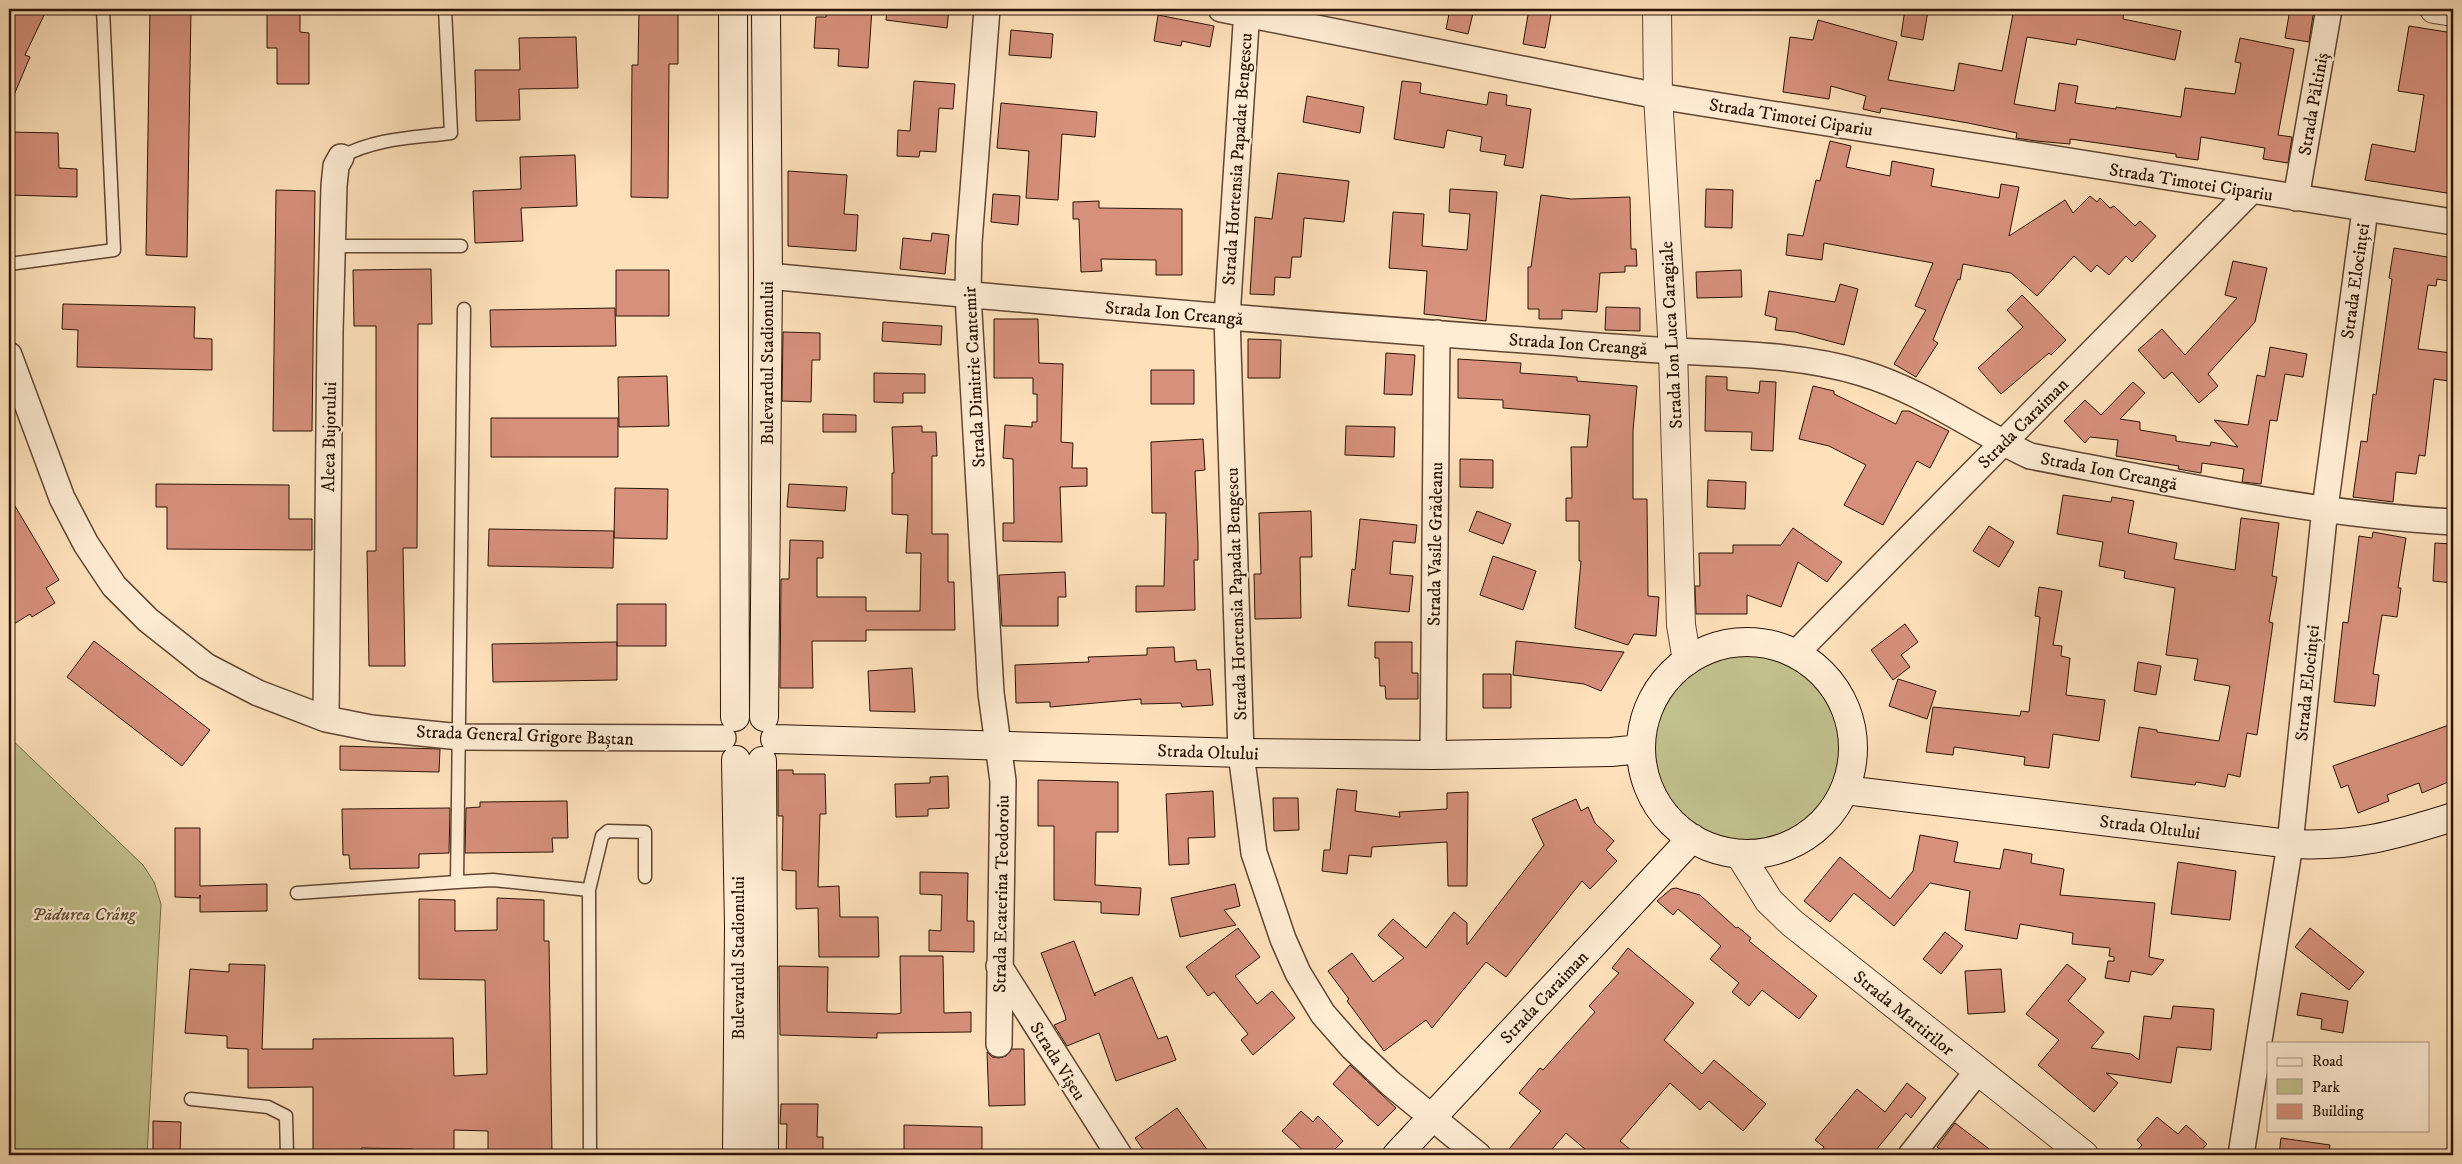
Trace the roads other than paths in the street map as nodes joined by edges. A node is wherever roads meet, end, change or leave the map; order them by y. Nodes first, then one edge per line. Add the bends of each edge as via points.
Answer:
1 (103, 9) edge
2 (445, 9) edge
3 (733, 9) edge
4 (766, 9) edge
5 (987, 9) edge
6 (1221, 9) edge
7 (1657, 9) edge
8 (2329, 9) edge
9 (2434, 9) edge
10 (1247, 12) edge
11 (2453, 12) edge
12 (1658, 96) junction
13 (341, 157) joint
14 (2251, 192) junction
15 (2296, 198) junction
16 (2365, 210) junction
17 (2453, 222) edge
18 (333, 246) junction
19 (461, 246) dead end
20 (9, 264) edge
21 (768, 276) junction
22 (968, 295) junction
23 (464, 310) dead end
24 (1227, 317) junction
25 (1437, 334) junction
26 (1673, 351) junction
27 (9, 355) edge
28 (2003, 444) junction
29 (2325, 508) junction
30 (2453, 522) edge
31 (1795, 654) junction
32 (1687, 661) junction
33 (326, 719) junction
34 (461, 737) junction
35 (749, 739) junction
36 (999, 745) junction
37 (1641, 749) junction
38 (1241, 753) junction
39 (1433, 755) junction
40 (1845, 790) junction
41 (2453, 817) edge
42 (1692, 838) junction
43 (2290, 844) junction
44 (1740, 855) junction
45 (645, 877) dead end
46 (458, 882) junction
47 (589, 890) junction
48 (297, 893) dead end
49 (999, 966) junction
50 (999, 1044) dead end
51 (1977, 1072) junction
52 (191, 1098) dead end
53 (1431, 1118) junction
54 (287, 1155) edge
55 (590, 1155) edge
56 (737, 1155) edge
57 (764, 1155) edge
58 (1118, 1155) edge
59 (1397, 1155) edge
60 (1478, 1155) edge
61 (1911, 1155) edge
62 (2084, 1155) edge
63 (2241, 1155) edge

1 - 20 lane via 114,250
2 - 13 lane via 451,133 374,143
3 - 35 main road, Bulevardul Stadionului
4 - 21 main road, Bulevardul Stadionului
5 - 22 street, Strada Dimitrie Cantemir via 969,242
6 - 10 street, Strada Timotei Cipariu
7 - 12 main road, Strada Ion Luca Caragiale
8 - 15 street, Strada Păltiniș
9 - 11 main road
10 - 12 street, Strada Timotei Cipariu
10 - 24 street, Strada Hortensia Papadat Bengescu
12 - 14 street, Strada Timotei Cipariu
12 - 26 main road, Strada Ion Luca Caragiale
13 - 18 street, Aleea Bujorului via 336,166
14 - 15 street, Strada Timotei Cipariu
14 - 28 street, Strada Caraiman
15 - 16 street, Strada Timotei Cipariu
16 - 17 street, Strada Timotei Cipariu
16 - 29 street, Strada Elocinței
18 - 19 lane
18 - 33 street, Aleea Bujorului
21 - 22 street, Strada Ion Creangă
21 - 35 main road, Bulevardul Stadionului
22 - 24 street, Strada Ion Creangă
22 - 36 street, Strada Dimitrie Cantemir via 991,693
23 - 34 lane
24 - 25 street, Strada Ion Creangă
24 - 38 street, Strada Hortensia Papadat Bengescu
25 - 26 street, Strada Ion Creangă
25 - 39 street, Strada Vasile Grădeanu
26 - 28 street, Strada Ion Creangă via 1753,355 1823,364 1862,373 1929,400
26 - 32 main road, Strada Ion Luca Caragiale via 1681,625
27 - 33 street, Strada General Grigore Baștan via 62,498 86,544 114,586 148,620 206,666 258,692
28 - 29 street, Strada Ion Creangă via 2030,456 2234,496
28 - 31 street, Strada Caraiman
29 - 30 street, Strada Ion Creangă
29 - 43 street, Strada Elocinței
31 - 32 main road via 1776,645 1757,642 1706,650
31 - 40 main road via 1812,664 1831,684 1846,710 1853,738 1853,754
32 - 37 main road via 1658,689 1648,708
33 - 34 street, Strada General Grigore Baștan via 371,728
34 - 35 street, Strada General Grigore Baștan
34 - 46 lane
35 - 36 main road, Strada Oltului
35 - 56 main road, Bulevardul Stadionului via 739,927
35 - 57 main road, Bulevardul Stadionului
36 - 38 main road, Strada Oltului
36 - 49 street, Strada Ecaterina Teodoroiu via 1003,781
37 - 39 main road, Strada Oltului
37 - 42 main road via 1644,774 1654,798 1675,826
38 - 39 main road, Strada Oltului
38 - 53 street, Strada Hortensia Papadat Bengescu via 1254,853 1298,973 1323,1014 1352,1047
40 - 43 main road, Strada Oltului
40 - 44 main road via 1831,811 1810,832 1779,849
41 - 43 main road, Strada Oltului via 2344,845
42 - 44 main road via 1716,850
42 - 53 main road, Strada Caraiman
43 - 63 street, Strada Elocinței
44 - 51 main road, Strada Martirilor via 1769,901 1792,924
45 - 47 lane via 645,832 608,831 602,836
46 - 47 lane via 493,880
46 - 48 lane
47 - 55 lane
49 - 50 street, Strada Ecaterina Teodoroiu
49 - 58 street, Strada Vișeu
51 - 61 street
51 - 62 main road, Strada Martirilor
52 - 54 lane via 268,1107 286,1116
53 - 59 main road, Strada Caraiman
53 - 60 street, Strada Hortensia Papadat Bengescu

